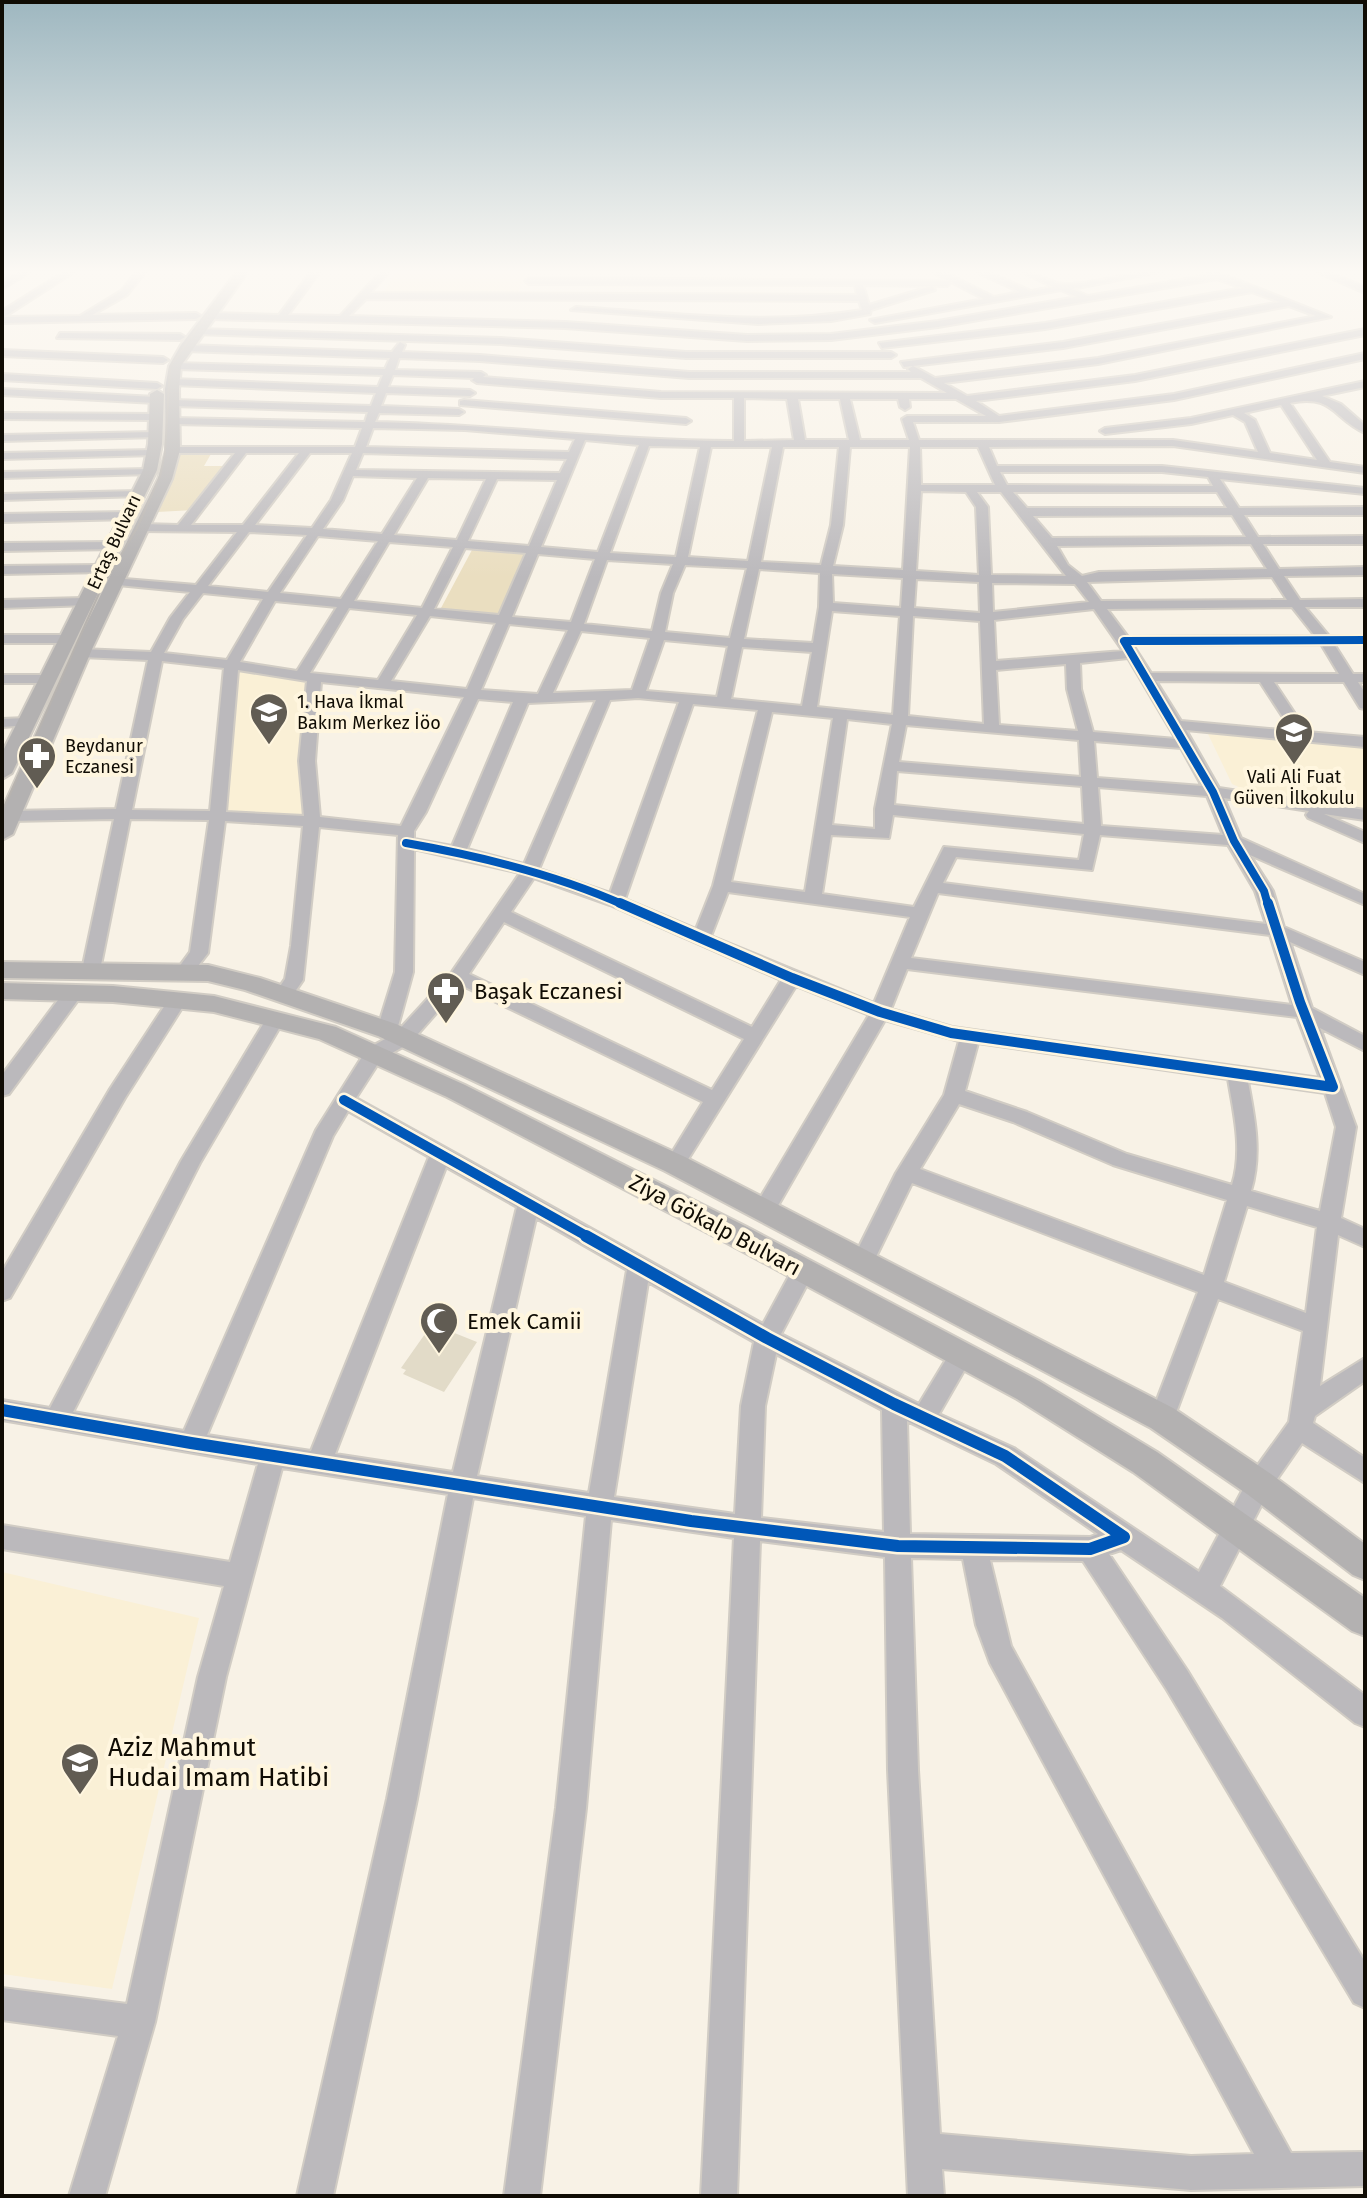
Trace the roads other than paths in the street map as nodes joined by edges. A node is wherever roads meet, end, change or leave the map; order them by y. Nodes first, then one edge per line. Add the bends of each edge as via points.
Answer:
1 (387, 372) edge
2 (97, 373) edge
3 (173, 373) edge
4 (381, 373) edge
5 (396, 373) edge
6 (482, 373) edge
7 (659, 373) edge
8 (919, 373) edge
9 (1003, 373) edge
10 (1123, 373) edge
11 (1163, 373) edge
12 (1255, 373) edge
13 (1288, 373) edge
14 (689, 375) junction
15 (923, 375) junction
16 (2, 377) edge
17 (1267, 377) junction
18 (479, 378) junction
19 (1135, 378) junction
20 (933, 381) junction
21 (1279, 383) dead end
22 (1148, 384) dead end
23 (1365, 384) edge
24 (1292, 389) dead end
25 (1160, 390) dead end
26 (383, 391) junction
27 (2, 392) edge
28 (166, 392) junction
29 (689, 395) junction
30 (739, 395) junction
31 (792, 395) junction
32 (844, 396) junction
33 (903, 396) junction
34 (1174, 397) junction
35 (1314, 397) junction
36 (959, 398) junction
37 (1283, 401) junction
38 (464, 403) junction
39 (376, 410) junction
40 (1233, 411) junction
41 (2, 416) edge
42 (1211, 416) junction
43 (23, 417) junction
44 (907, 419) junction
45 (999, 419) junction
46 (686, 421) junction
47 (1174, 423) junction
48 (369, 424) junction
49 (450, 427) junction
50 (1365, 430) edge
51 (155, 435) junction
52 (2, 437) edge
53 (581, 438) junction
54 (1055, 441) junction
55 (645, 442) junction
56 (982, 442) junction
57 (1133, 442) junction
58 (706, 443) junction
59 (739, 443) junction
60 (778, 443) junction
61 (800, 443) junction
62 (850, 443) junction
63 (915, 443) junction
64 (683, 444) junction
65 (1197, 445) junction
66 (173, 450) junction
67 (243, 450) junction
68 (360, 450) junction
69 (306, 451) junction
70 (153, 453) junction
71 (1265, 455) junction
72 (2, 456) edge
73 (575, 456) junction
74 (1325, 463) junction
75 (992, 469) junction
76 (1142, 469) junction
77 (1365, 470) edge
78 (149, 472) junction
79 (349, 473) junction
80 (1211, 473) junction
81 (425, 474) junction
82 (2, 475) edge
83 (493, 475) junction
84 (567, 477) junction
85 (915, 488) junction
86 (969, 488) junction
87 (1218, 489) junction
88 (1006, 490) junction
89 (1365, 491) edge
90 (139, 494) junction
91 (2, 497) edge
92 (1234, 511) junction
93 (1365, 511) edge
94 (1025, 512) junction
95 (128, 516) junction
96 (2, 518) edge
97 (143, 528) junction
98 (182, 528) junction
99 (245, 529) junction
100 (316, 531) junction
101 (387, 537) junction
102 (1253, 540) junction
103 (1365, 540) edge
104 (1049, 542) junction
105 (459, 543) junction
106 (112, 546) junction
107 (2, 547) edge
108 (535, 549) junction
109 (604, 556) junction
110 (681, 560) junction
111 (752, 564) junction
112 (100, 569) junction
113 (826, 569) junction
114 (2, 570) edge
115 (1365, 571) edge
116 (908, 573) junction
117 (1276, 573) junction
118 (986, 579) junction
119 (1079, 580) junction
120 (118, 581) junction
121 (199, 590) junction
122 (274, 597) junction
123 (84, 602) junction
124 (1296, 603) junction
125 (1365, 603) edge
126 (2, 604) edge
127 (348, 604) junction
128 (1097, 605) junction
129 (826, 607) junction
130 (906, 610) junction
131 (425, 612) junction
132 (988, 617) junction
133 (502, 619) junction
134 (577, 625) junction
135 (658, 634) junction
136 (2, 639) edge
137 (66, 639) junction
138 (1325, 640) junction
139 (1365, 640) edge
140 (736, 643) junction
141 (820, 648) junction
142 (1128, 648) junction
143 (82, 653) junction
144 (156, 655) junction
145 (1073, 659) junction
146 (231, 666) junction
147 (991, 666) junction
148 (308, 676) junction
149 (1149, 677) junction
150 (1347, 678) junction
151 (1365, 678) edge
152 (2, 679) edge
153 (47, 679) junction
154 (1265, 679) junction
155 (382, 684) junction
156 (638, 694) junction
157 (472, 695) junction
158 (605, 695) junction
159 (544, 697) junction
160 (522, 699) junction
161 (687, 700) junction
162 (723, 703) junction
163 (1365, 705) edge
164 (766, 707) junction
165 (809, 710) junction
166 (841, 713) junction
167 (900, 720) junction
168 (26, 722) junction
169 (2, 723) edge
170 (1176, 725) junction
171 (992, 729) junction
172 (1086, 734) junction
173 (1303, 737) junction
174 (1365, 742) edge
175 (1185, 744) junction
176 (890, 766) junction
177 (3, 770) edge
178 (1088, 782) junction
179 (1213, 792) junction
180 (1289, 805) junction
181 (883, 809) junction
182 (126, 812) junction
183 (1365, 815) edge
184 (10, 816) junction
185 (218, 816) junction
186 (312, 819) junction
187 (823, 829) junction
188 (1093, 830) junction
189 (2, 834) edge
190 (406, 837) junction
191 (1365, 838) edge
192 (1234, 841) junction
193 (458, 852) junction
194 (530, 871) junction
195 (722, 886) junction
196 (934, 887) junction
197 (813, 897) junction
198 (1365, 900) edge
199 (616, 901) junction
200 (920, 913) junction
201 (501, 914) junction
202 (1279, 931) junction
203 (701, 939) junction
204 (900, 962) junction
205 (1365, 969) edge
206 (185, 971) junction
207 (458, 976) junction
208 (792, 978) junction
209 (6, 980) edge
210 (83, 981) junction
211 (178, 1000) junction
212 (279, 1008) junction
213 (880, 1012) junction
214 (1304, 1012) junction
215 (970, 1036) junction
216 (756, 1037) junction
217 (388, 1041) junction
218 (1365, 1044) edge
219 (1237, 1075) junction
220 (1333, 1087) junction
221 (2, 1089) edge
222 (954, 1095) junction
223 (344, 1100) junction
224 (716, 1100) junction
225 (1356, 1132) edge
226 (441, 1154) junction
227 (675, 1164) junction
228 (907, 1173) junction
229 (1238, 1197) junction
230 (528, 1204) junction
231 (764, 1210) junction
232 (1329, 1222) junction
233 (1365, 1238) edge
234 (862, 1263) junction
235 (639, 1268) junction
236 (803, 1271) junction
237 (1211, 1287) junction
238 (2, 1292) edge
239 (1315, 1326) junction
240 (767, 1338) junction
241 (961, 1355) junction
242 (1365, 1368) edge
243 (894, 1404) junction
244 (2, 1410) edge
245 (925, 1416) junction
246 (57, 1418) junction
247 (1162, 1418) junction
248 (1302, 1418) junction
249 (191, 1443) junction
250 (273, 1455) junction
251 (319, 1462) junction
252 (1365, 1472) edge
253 (463, 1483) junction
254 (1259, 1484) junction
255 (600, 1505) junction
256 (1236, 1527) junction
257 (746, 1528) junction
258 (2, 1537) edge
259 (1124, 1537) junction
260 (898, 1546) junction
261 (974, 1547) junction
262 (1090, 1549) junction
263 (1365, 1564) edge
264 (240, 1576) junction
265 (1203, 1591) junction
266 (1365, 1619) edge
267 (1365, 1713) edge
268 (1365, 1992) edge
269 (2, 2004) edge
270 (139, 2022) junction
271 (924, 2150) junction
272 (1365, 2169) edge
273 (1282, 2171) junction
274 (87, 2196) edge
275 (315, 2196) edge
276 (522, 2196) edge
277 (719, 2196) edge
278 (926, 2196) edge

1 - 26 street
2 - 28 street
3 - 28 main road
4 - 28 street
5 - 18 street
6 - 18 street
7 - 14 street
8 - 15 street
9 - 20 street
10 - 19 street
11 - 19 street
12 - 17 street
13 - 17 street
14 - 15 street
14 - 29 street
15 - 20 street
16 - 28 street
17 - 21 street
17 - 34 street
18 - 29 street
18 - 38 street
19 - 22 street
19 - 36 street
20 - 36 street
23 - 35 street
24 - 35 street
25 - 34 street
26 - 28 street
26 - 38 street
26 - 39 street
27 - 28 street
28 - 39 street
28 - 43 street
28 - 48 street
28 - 51 main road, Ertaş Bulvarı
28 - 66 main road, Ertaş Bulvarı
29 - 30 street
29 - 46 street
30 - 31 street
30 - 59 street
31 - 32 street
31 - 61 street
32 - 33 street
32 - 62 street
33 - 36 street
33 - 44 street
34 - 42 street
34 - 45 street
35 - 37 street
35 - 50 street via 1337,406
36 - 45 street
37 - 40 street
37 - 74 street
38 - 39 street
38 - 46 street
38 - 49 street
39 - 48 street
40 - 42 street
40 - 71 street via 1250,420
41 - 43 street
42 - 47 street
43 - 52 street
44 - 45 street
44 - 63 street
45 - 54 street
46 - 64 street
47 - 54 street
47 - 65 street
48 - 49 street
48 - 68 street
49 - 53 street
51 - 52 street
51 - 70 main road, Ertaş Bulvarı
53 - 55 street
53 - 73 street
54 - 56 street
54 - 57 street
55 - 64 street
55 - 109 street
56 - 63 street
56 - 75 street
57 - 65 street
57 - 76 street
58 - 59 street
58 - 64 street
58 - 110 street
59 - 60 street
60 - 61 street
60 - 111 street
61 - 62 street
62 - 63 street
62 - 113 street
63 - 85 street
65 - 71 street
65 - 80 street
66 - 67 street
66 - 97 main road, Ertaş Bulvarı
67 - 69 street
67 - 98 street
68 - 69 street
68 - 73 street
68 - 79 street
69 - 99 street
70 - 72 street
70 - 78 main road, Ertaş Bulvarı
71 - 74 street
73 - 84 street
74 - 77 street
75 - 76 street
75 - 88 street
76 - 80 street
78 - 82 street
78 - 90 main road, Ertaş Bulvarı
79 - 81 street
79 - 100 street
80 - 87 street
80 - 89 street
81 - 83 street
81 - 101 street
83 - 84 street
83 - 105 street
84 - 108 street
85 - 86 street
85 - 116 street
86 - 88 street
86 - 118 street via 982,507
87 - 88 street
87 - 92 street
88 - 94 street
90 - 91 street
90 - 95 main road, Ertaş Bulvarı
92 - 93 street
92 - 94 street
92 - 102 street
94 - 104 street
95 - 96 street
95 - 106 main road, Ertaş Bulvarı
97 - 98 street
97 - 120 main road, Ertaş Bulvarı
98 - 99 street
99 - 100 street
99 - 121 street
100 - 101 street
100 - 122 street
101 - 105 street
101 - 127 street
102 - 103 street
102 - 104 street
102 - 117 street
104 - 119 street via 1063,567
105 - 108 street
105 - 131 street
106 - 107 street
106 - 112 main road, Ertaş Bulvarı
108 - 109 street
108 - 133 street
109 - 110 street
109 - 134 street
110 - 111 street
110 - 135 street
111 - 113 street
111 - 140 street
112 - 114 street
112 - 123 main road, Ertaş Bulvarı
113 - 116 street
113 - 129 street
115 - 117 street
116 - 118 street
116 - 130 street
117 - 119 street
117 - 124 street
118 - 119 street
118 - 132 street
119 - 128 street
120 - 121 street
120 - 143 main road, Ertaş Bulvarı
121 - 122 street
121 - 144 street
122 - 127 street
122 - 146 street
123 - 126 street
123 - 137 main road, Ertaş Bulvarı
124 - 125 street
124 - 128 street
124 - 138 street
127 - 131 street
127 - 148 street
128 - 132 street
128 - 142 street
129 - 130 street
129 - 141 street
130 - 132 street
130 - 167 street
131 - 133 street
131 - 155 street
132 - 147 street
133 - 134 street
133 - 157 street
134 - 135 street
134 - 159 street
135 - 140 street
135 - 156 street
136 - 137 street
137 - 153 main road, Ertaş Bulvarı
138 - 139 street
138 - 142 street
138 - 150 street
140 - 141 street
140 - 162 street
141 - 165 street
142 - 145 street
142 - 149 street
143 - 144 street
143 - 184 main road, Ertaş Bulvarı
144 - 146 street
144 - 182 street
145 - 147 street
145 - 172 street via 1074,689
146 - 148 street
146 - 185 street
147 - 171 street
148 - 155 street
148 - 186 street
149 - 154 street
149 - 170 street
150 - 151 street
150 - 154 street
150 - 163 street
152 - 153 street
153 - 168 main road, Ertaş Bulvarı
154 - 173 street
155 - 157 street
156 - 158 street
156 - 161 street
157 - 160 street
157 - 190 street
158 - 159 street
158 - 194 street
159 - 160 street
160 - 193 street
161 - 162 street
161 - 199 street
162 - 164 street
164 - 165 street
164 - 195 street
165 - 166 street
166 - 167 street
166 - 187 street
167 - 171 street
167 - 176 street
168 - 169 street
168 - 177 main road, Ertaş Bulvarı
170 - 173 street
170 - 175 street
171 - 172 street
172 - 175 street
172 - 178 street
173 - 174 street
175 - 179 street
176 - 178 street
176 - 181 street
178 - 179 street
178 - 188 street
179 - 180 street
179 - 192 street
180 - 183 street
180 - 191 street
181 - 187 street via 883,835
181 - 188 street
182 - 184 street
182 - 185 street
182 - 210 street
184 - 189 main road, Ertaş Bulvarı
185 - 186 street
185 - 206 street via 199,953
186 - 190 street
186 - 212 street via 294,980
187 - 197 street
188 - 192 street
188 - 196 street via 1086,866 950,851
190 - 193 street
190 - 217 street via 404,972
192 - 198 street
192 - 202 street via 1264,891
193 - 194 street
194 - 199 street
194 - 201 street
195 - 197 street
195 - 203 street
196 - 200 street
196 - 202 street
197 - 200 street
199 - 203 street
200 - 204 street
201 - 207 street
201 - 216 street
202 - 205 street
202 - 214 street
203 - 208 street
204 - 213 street
204 - 214 street
206 - 210 main road, Ziya Gökalp Bulvarı
206 - 212 main road, Ziya Gökalp Bulvarı via 252,984
207 - 217 street
207 - 224 street
208 - 213 street
208 - 216 street
209 - 210 main road, Ziya Gökalp Bulvarı
210 - 211 main road, Ziya Gökalp Bulvarı
210 - 221 street
211 - 212 main road, Ziya Gökalp Bulvarı
211 - 238 street
212 - 217 main road, Ziya Gökalp Bulvarı via 327,1033
212 - 246 street via 191,1161
213 - 215 street
213 - 231 street
214 - 218 street
214 - 220 street
215 - 219 street
215 - 222 street
216 - 224 street
217 - 223 street
217 - 227 main road, Ziya Gökalp Bulvarı
217 - 236 main road, Ziya Gökalp Bulvarı via 456,1091
219 - 220 street
219 - 229 street via 1248,1167
220 - 225 street
222 - 228 street
222 - 229 street via 1120,1160
223 - 226 street
223 - 249 street via 323,1135
224 - 227 street
225 - 232 street
226 - 230 street
226 - 251 street
227 - 231 main road, Ziya Gökalp Bulvarı
228 - 234 street
228 - 237 street
229 - 232 street
229 - 237 street
230 - 235 street
230 - 253 street
231 - 234 main road, Ziya Gökalp Bulvarı
232 - 233 street
232 - 239 street
234 - 247 main road, Ziya Gökalp Bulvarı
235 - 240 street
235 - 255 street
236 - 240 street
236 - 241 main road, Ziya Gökalp Bulvarı
237 - 239 street
237 - 247 street
239 - 248 street
240 - 243 street
240 - 257 street via 753,1406
241 - 245 street
241 - 256 main road, Ziya Gökalp Bulvarı via 1145,1462
242 - 248 street
243 - 245 street
243 - 260 street
244 - 246 street
245 - 259 street via 1005,1456
246 - 249 street
247 - 254 main road, Ziya Gökalp Bulvarı
248 - 252 street
248 - 254 street
249 - 250 street
250 - 251 street
250 - 264 street
251 - 253 street
253 - 255 street
253 - 275 street via 402,1799
254 - 256 street
254 - 263 main road, Ziya Gökalp Bulvarı
255 - 257 street
255 - 276 street via 571,1808
256 - 265 street
256 - 266 main road, Ziya Gökalp Bulvarı
257 - 260 street
257 - 277 street
258 - 264 street
259 - 262 street
259 - 265 street
260 - 261 street
260 - 271 street via 903,1770
261 - 262 street
261 - 273 street via 1000,1653
262 - 268 street via 1177,1680
264 - 270 street via 212,1677
265 - 267 street
269 - 270 street
270 - 274 street
271 - 273 street via 1191,2173
271 - 278 street
272 - 273 street

